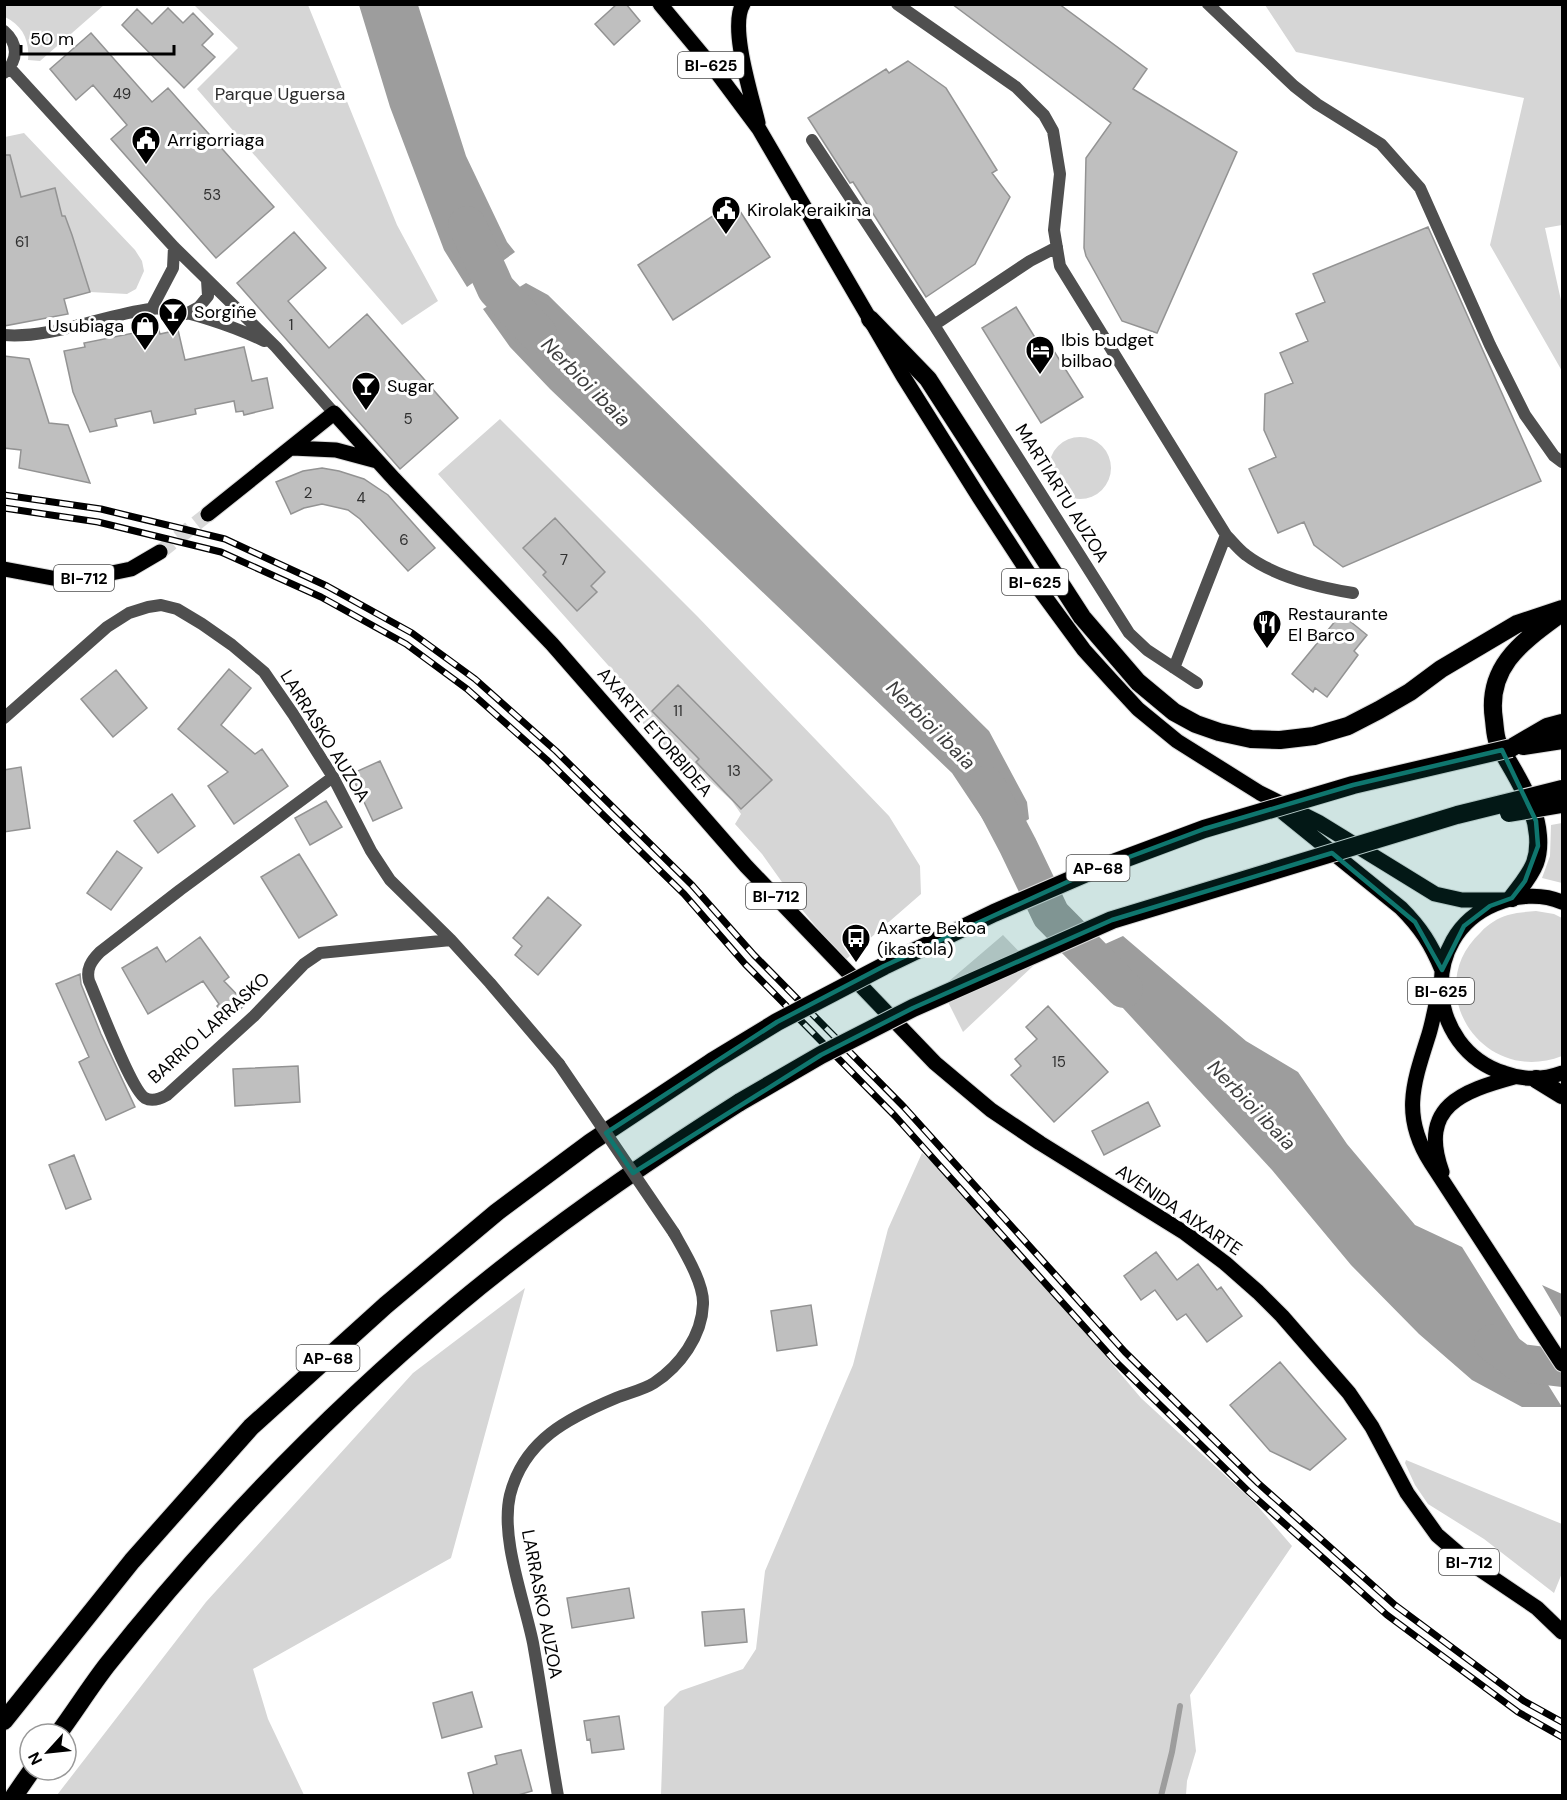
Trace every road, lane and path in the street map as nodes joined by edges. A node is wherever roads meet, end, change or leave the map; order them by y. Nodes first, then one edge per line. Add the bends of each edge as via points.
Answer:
1 (660, 4) edge
2 (743, 4) edge
3 (897, 4) edge
4 (1208, 4) edge
5 (4, 31) edge
6 (7, 70) edge
7 (759, 129) junction
8 (812, 140) dead end
9 (174, 247) junction
10 (1057, 247) junction
11 (207, 280) junction
12 (152, 308) junction
13 (186, 314) junction
14 (870, 319) junction
15 (934, 325) junction
16 (4, 336) edge
17 (276, 347) junction
18 (334, 413) junction
19 (292, 448) junction
20 (378, 461) junction
21 (1563, 462) edge
22 (208, 514) tunnel mouth
23 (1226, 535) junction
24 (160, 552) tunnel mouth
25 (4, 569) edge
26 (1353, 593) dead end
27 (1563, 611) edge
28 (1173, 668) junction
29 (1197, 683) dead end
30 (4, 718) edge
31 (1563, 723) edge
32 (1563, 740) edge
33 (1511, 748) junction
34 (333, 777) junction
35 (1563, 789) edge
36 (1260, 793) junction
37 (1563, 804) edge
38 (1457, 815) junction
39 (1508, 899) junction
40 (1563, 902) edge
41 (451, 940) junction
42 (1441, 975) junction
43 (1563, 1073) edge
44 (948, 1074) joint
45 (1514, 1077) junction
46 (1536, 1078) junction
47 (1563, 1095) edge
48 (1451, 1194) junction
49 (1563, 1364) edge
50 (1563, 1632) edge
51 (4, 1721) edge
52 (67, 1722) edge
53 (24, 1782) edge
54 (14, 1796) edge
55 (558, 1796) edge

1 - 7 main road, BI-625
2 - 7 main road via 737,28
3 - 10 street via 1016,87 1044,115 1053,131 1060,174 1054,230
4 - 21 street via 1294,86 1381,144 1420,188 1525,415 1554,456
5 - 6 street via 15,46 15,57
6 - 9 street
7 - 14 main road, BI-625
8 - 15 street, MARTIARTU AUZOA
9 - 11 street
9 - 12 street via 173,268
10 - 15 street
10 - 23 street via 1060,266
11 - 13 street via 208,296
11 - 17 street
12 - 13 street
12 - 16 street via 45,332
13 - 17 street via 245,331
14 - 27 highway via 928,379 1082,617 1138,682 1196,724 1251,739 1280,740 1348,726 1517,624
14 - 36 main road, BI-625 via 979,497 1084,650 1138,709 1177,741
15 - 28 street, MARTIARTU AUZOA via 1129,633
17 - 18 street
18 - 19 main road
18 - 20 main road, AXARTE ETORBIDEA / BI-712
19 - 20 main road via 336,450
19 - 22 main road
20 - 44 main road, AXARTE ETORBIDEA / BI-712 via 552,644 746,866
23 - 26 street via 1245,555 1272,570 1327,589
23 - 28 street
24 - 25 main road, BI-712 via 131,568 63,580
27 - 39 highway via 1527,638 1495,684 1492,707 1497,740 1527,796 1538,838 1534,863 1525,881
28 - 29 street, MARTIARTU AUZOA
30 - 34 street, LARRASKO AUZOA via 107,627 129,613 161,606 177,609 202,624 264,672
31 - 33 highway via 1547,727
32 - 33 highway, AP-68
33 - 51 highway, AP-68, bridge via 1353,784 1204,829 1089,872 884,966 713,1060 591,1142 497,1212 386,1305 251,1427 132,1561
34 - 41 street, LARRASKO AUZOA via 390,880
34 - 41 street, BARRIO LARRASKO via 180,890 91,962 89,981 142,1096 151,1100 167,1095 254,1016 304,963 320,953
35 - 38 highway, AP-68, bridge
36 - 39 main road, BI-625 via 1318,822 1435,894 1462,900
36 - 42 main road, BI-625 via 1401,908 1429,940
37 - 38 highway, bridge via 1493,816
38 - 52 highway, AP-68, bridge via 1112,920 913,1008 740,1102 520,1254 401,1354 320,1430 187,1570 106,1667
39 - 40 main road, BI-625 via 1534,896
39 - 42 main road, BI-625 via 1490,906 1464,926 1454,939
41 - 55 street, LARRASKO AUZOA, bridge via 559,1064 675,1233 693,1267 703,1303 698,1330 683,1358 654,1383 564,1422 540,1440 520,1469 510,1496 508,1534 533,1642
42 - 45 main road, BI-625 via 1442,1002 1459,1042 1493,1070
42 - 48 main road, BI-625 via 1413,1089 1412,1119 1420,1146
43 - 46 main road, BI-625
44 - 50 main road, AVENIDA AIXARTE / BI-712 via 1020,1130 1226,1263 1282,1316 1349,1393 1419,1512 1437,1535 1466,1560 1537,1608
45 - 46 main road, BI-625
45 - 48 main road, BI-625 via 1471,1089 1445,1109 1436,1148
46 - 47 highway
48 - 49 main road, BI-625
53 - 54 highway

